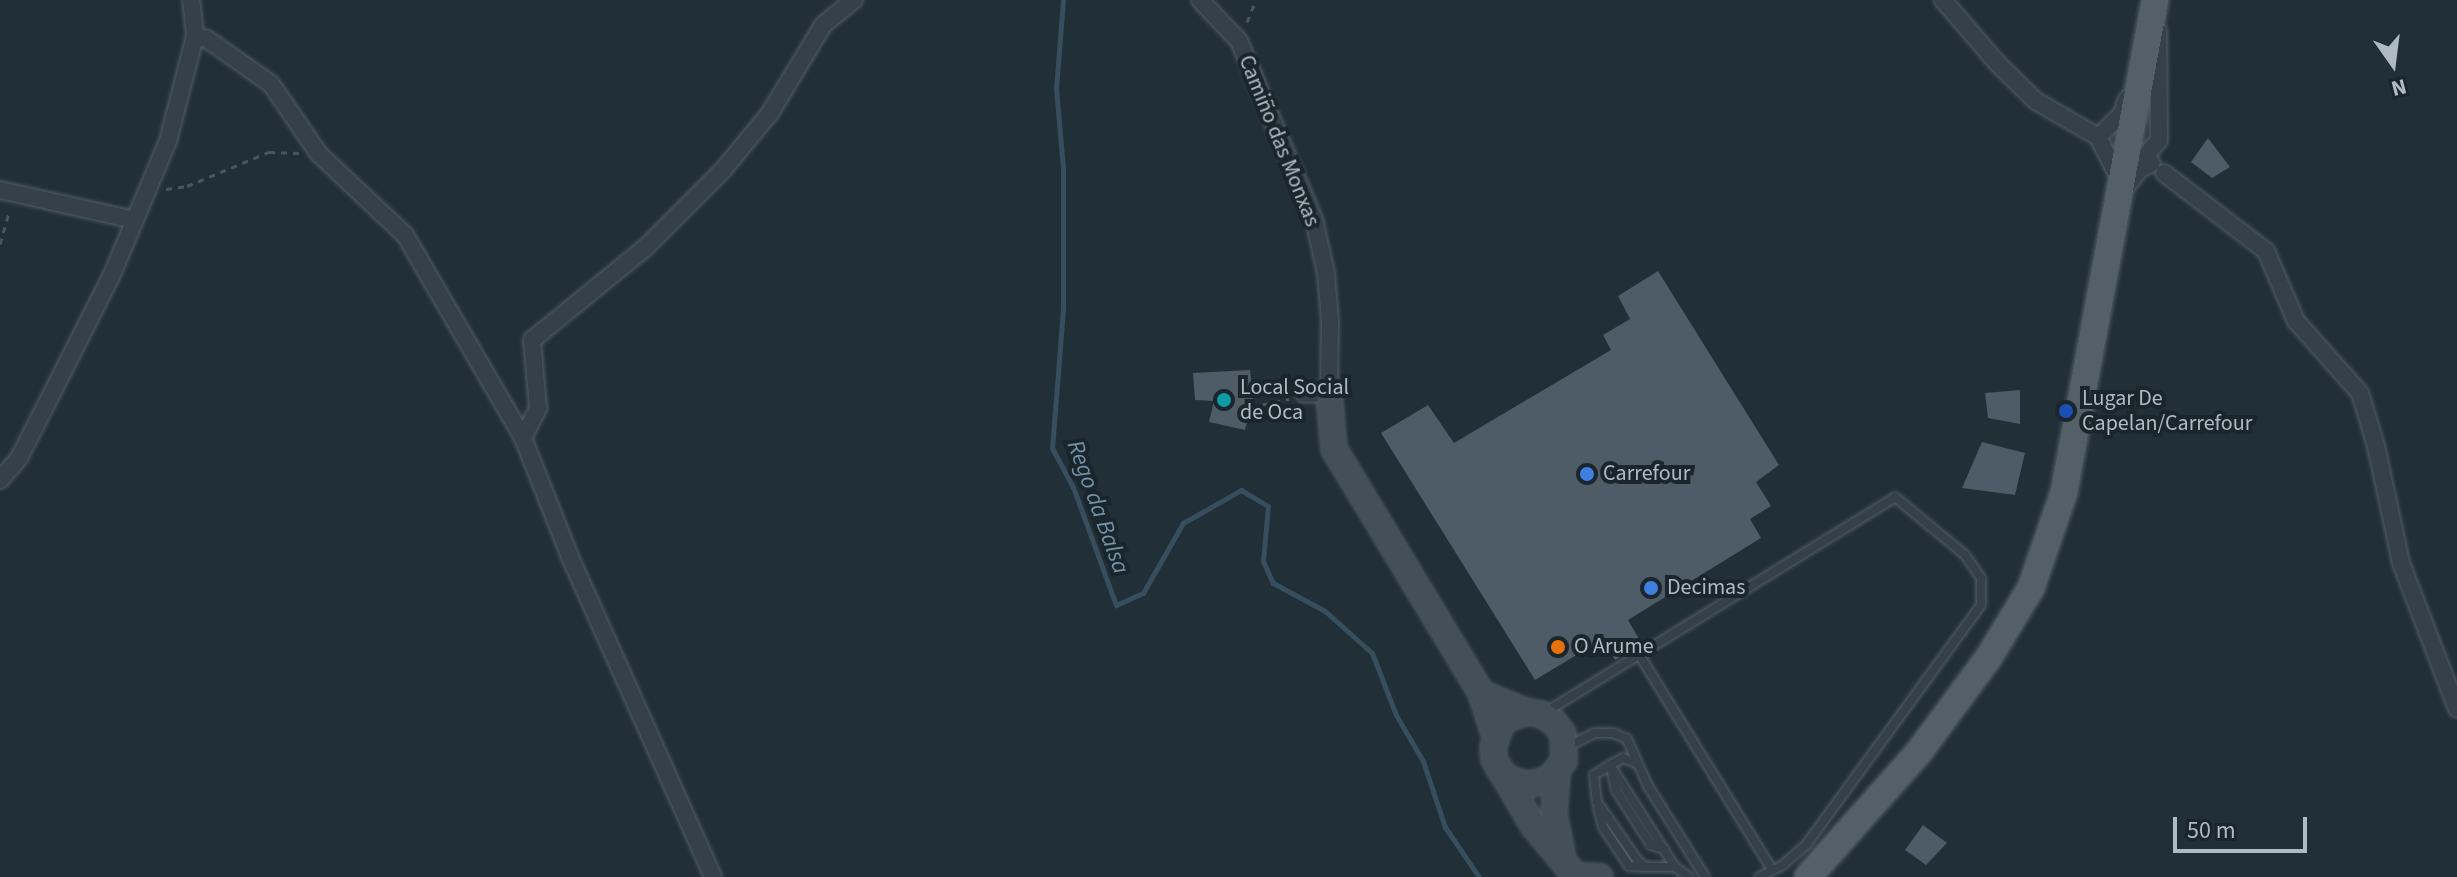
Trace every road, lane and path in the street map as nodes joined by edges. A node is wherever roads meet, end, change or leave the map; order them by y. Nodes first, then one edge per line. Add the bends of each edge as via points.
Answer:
1 (191, 0) edge
2 (854, 0) edge
3 (1200, 0) edge
4 (1256, 0) edge
5 (1943, 0) edge
6 (2155, 0) edge
7 (195, 36) junction
8 (1239, 41) junction
9 (2145, 49) junction
10 (2098, 137) junction
11 (2139, 150) junction
12 (319, 154) junction
13 (146, 191) junction
14 (7, 192) edge
15 (134, 220) junction
16 (0, 244) edge
17 (1329, 393) junction
18 (1304, 394) joint
19 (1251, 407) dead end
20 (523, 438) junction
21 (0, 480) edge
22 (1640, 656) junction
23 (1481, 693) junction
24 (2457, 709) edge
25 (1534, 713) junction
26 (1495, 736) junction
27 (1566, 748) junction
28 (1610, 765) junction
29 (1639, 767) junction
30 (1499, 769) junction
31 (1557, 772) junction
32 (1862, 816) junction
33 (1675, 867) junction
34 (1574, 874) edge
35 (1784, 874) edge
36 (1698, 876) edge
37 (713, 877) edge
38 (1600, 877) edge
39 (1759, 877) edge
40 (1808, 877) edge
41 (1822, 877) edge

1 - 7 street
2 - 20 street via 823,25 770,113 723,170 645,248 532,340 538,408
3 - 8 street, Camiño das Monxas
4 - 8 path
5 - 10 street via 2036,101
6 - 9 main road
6 - 11 street
7 - 12 street via 271,84
7 - 13 street via 168,141
8 - 17 street, Camiño das Monxas via 1314,219 1326,273
9 - 10 street via 2122,114
9 - 11 main road
10 - 11 street
11 - 24 street via 2266,251 2296,321 2360,393 2401,563
11 - 32 main road via 2064,492 2031,588 1989,657 1919,752
12 - 13 path via 269,152 187,186
12 - 20 street via 405,235
13 - 15 street
14 - 15 street
14 - 16 path
15 - 21 street via 111,277 19,458
17 - 18 street
17 - 23 street via 1334,449
18 - 19 path
20 - 37 street via 570,557
22 - 25 lane
22 - 35 lane
22 - 35 lane via 1895,497 1965,555 1981,578 1984,591 1977,610
23 - 25 street
23 - 26 street
25 - 26 street via 1507,719
25 - 27 street via 1554,722
26 - 30 street
27 - 29 lane via 1594,733 1613,733 1627,739
27 - 31 street
28 - 29 lane via 1623,758
28 - 33 lane
28 - 33 lane via 1594,775 1597,802 1638,861 1646,867
29 - 36 lane
30 - 31 street via 1507,778 1528,785
30 - 34 street via 1533,825
31 - 34 street via 1556,835
32 - 35 street
32 - 40 main road
32 - 41 main road
33 - 36 lane
34 - 38 street
35 - 39 lane

